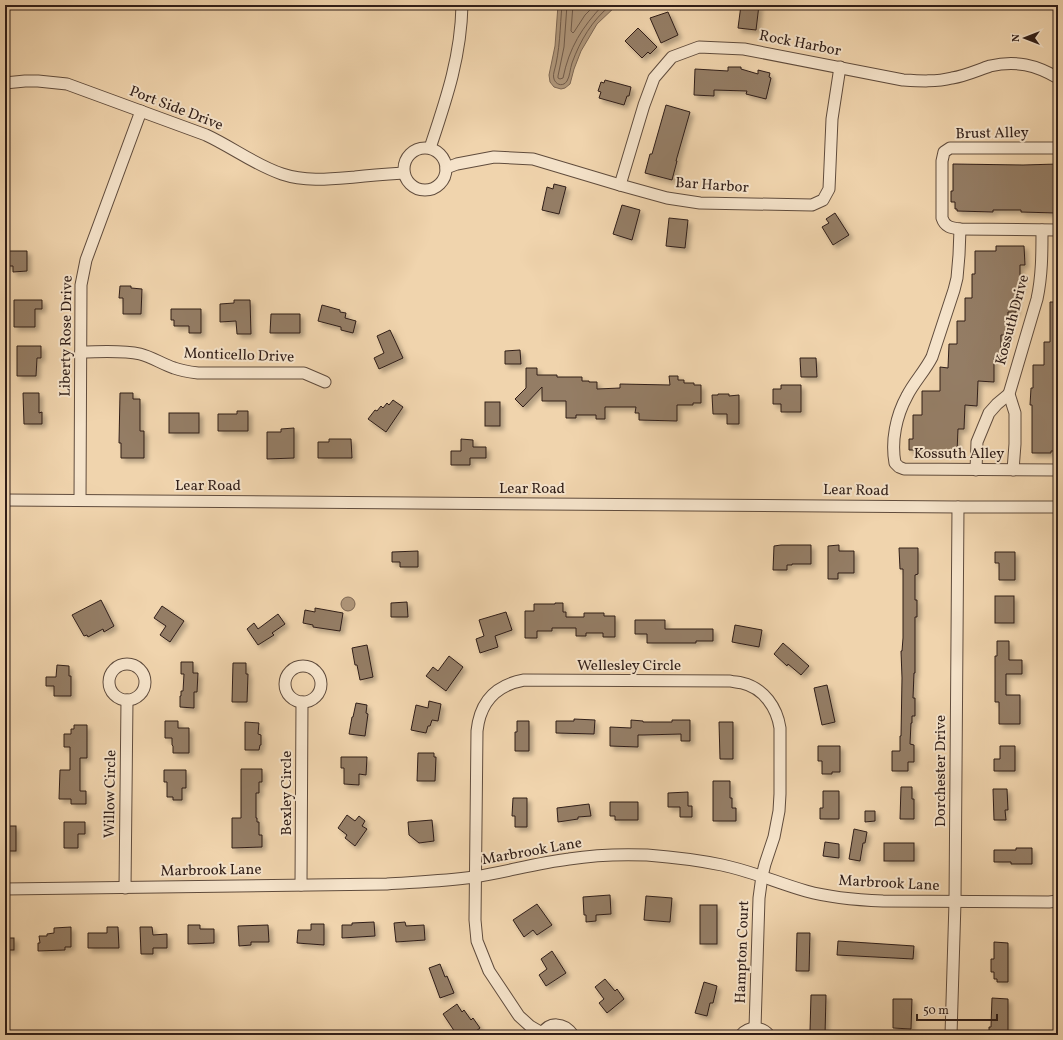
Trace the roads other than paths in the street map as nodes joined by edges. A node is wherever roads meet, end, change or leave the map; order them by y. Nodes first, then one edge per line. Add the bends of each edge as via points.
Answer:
1 (462, 5) edge
2 (840, 67) junction
3 (1058, 78) edge
4 (5, 84) edge
5 (141, 111) junction
6 (430, 148) junction
7 (1058, 148) edge
8 (446, 168) junction
9 (404, 173) junction
10 (620, 185) junction
11 (960, 229) junction
12 (1042, 230) junction
13 (1058, 230) edge
14 (81, 352) junction
15 (325, 382) dead end
16 (1009, 394) junction
17 (976, 470) junction
18 (1013, 470) junction
19 (1058, 470) edge
20 (5, 500) edge
21 (80, 500) junction
22 (958, 507) junction
23 (1058, 507) edge
24 (127, 700) dead end
25 (302, 702) dead end
26 (475, 876) junction
27 (762, 876) junction
28 (301, 885) junction
29 (125, 888) junction
30 (5, 889) edge
31 (1058, 901) edge
32 (955, 902) junction
33 (755, 1028) junction
34 (541, 1034) edge
35 (573, 1035) edge
36 (741, 1035) edge
37 (768, 1035) edge
38 (951, 1035) edge

1 - 6 street via 454,71
2 - 3 street, Rock Harbor via 903,80 937,81 990,66 1016,63 1028,64
2 - 10 street, Rock Harbor via 744,49 699,47 672,57 654,78
2 - 10 street, Bar Harbor via 832,119 829,189 823,200 812,205 700,203 667,198
4 - 5 street, Port Side Drive via 38,81 67,84
5 - 9 street, Port Side Drive via 206,134 258,163 293,177 334,179
5 - 14 street, Liberty Rose Drive via 86,260 81,285
6 - 8 street via 442,155
6 - 9 street via 410,153 406,159
7 - 11 street, Brust Alley via 950,148 944,152 943,223
8 - 9 street via 442,182 431,190 417,189 406,179
8 - 10 street, Bar Harbor via 494,157 533,159
11 - 12 street
11 - 17 street, Kossuth Alley via 954,290 932,357 907,396 897,420 894,456 895,463 904,469
12 - 13 street
12 - 16 street, Kossuth Drive via 1038,293
14 - 15 street, Monticello Drive via 138,354 185,372 304,373
14 - 21 street, Liberty Rose Drive
16 - 17 street via 989,413 977,442
16 - 18 street via 1015,414
17 - 18 street, Kossuth Alley
18 - 19 street, Kossuth Alley
20 - 21 street, Lear Road
21 - 22 street, Lear Road
22 - 23 street, Lear Road
22 - 32 street, Dorchester Drive
24 - 29 street, Willow Circle
25 - 28 street, Bexley Circle
26 - 27 street, Marbrook Lane via 608,855 685,859 722,865
26 - 27 street, Wellesley Circle via 478,722 486,702 495,692 506,685 524,680 730,681 743,683 759,691 776,711 780,728 779,811
26 - 28 street, Marbrook Lane via 387,884
26 - 34 street, Wellesley Circle via 475,931 484,961 519,1016
27 - 32 street, Marbrook Lane via 832,897
27 - 33 street, Hampton Court
28 - 29 street, Marbrook Lane
29 - 30 street, Marbrook Lane
31 - 32 street, Marbrook Lane
32 - 38 street, Dorchester Drive
33 - 36 street
33 - 37 street
34 - 35 street via 553,1025 561,1025

